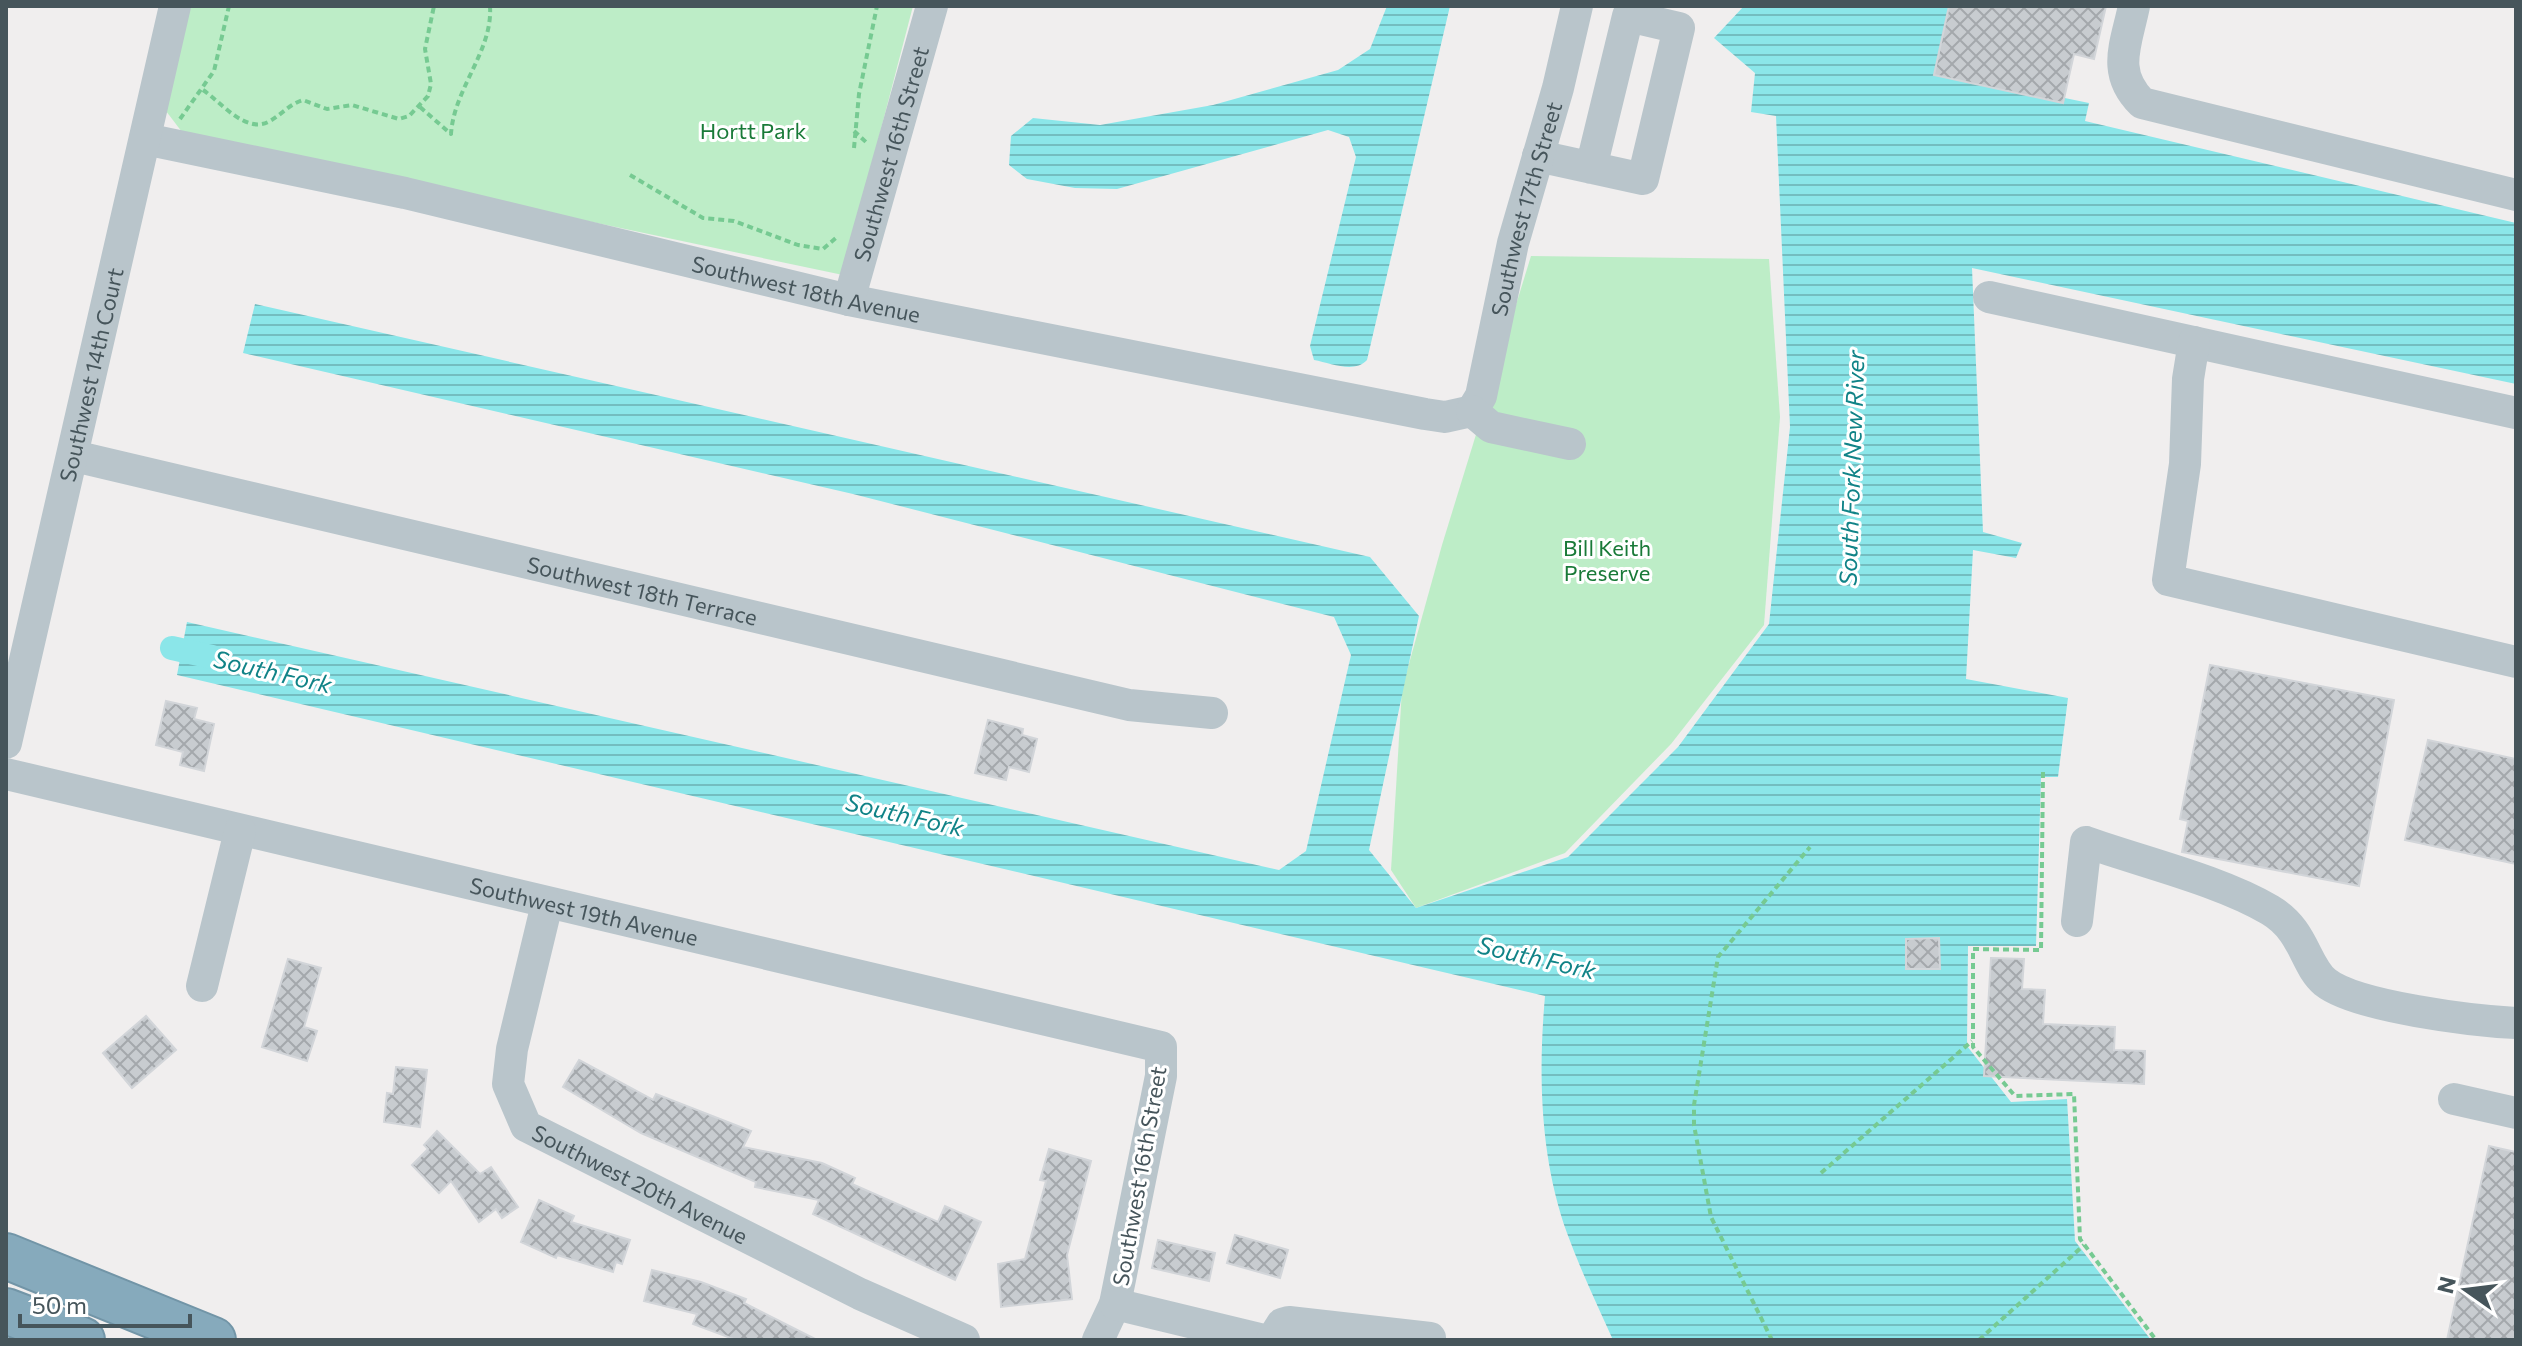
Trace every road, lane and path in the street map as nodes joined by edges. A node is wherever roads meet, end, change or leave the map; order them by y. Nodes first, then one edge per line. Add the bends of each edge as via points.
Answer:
1 (175, 6) edge
2 (229, 6) edge
3 (434, 6) edge
4 (490, 6) edge
5 (877, 6) edge
6 (932, 6) edge
7 (1577, 6) edge
8 (2134, 6) edge
9 (203, 90) junction
10 (420, 107) junction
11 (177, 122) dead end
12 (854, 131) junction
13 (145, 139) junction
14 (854, 148) dead end
15 (869, 151) dead end
16 (1538, 156) junction
17 (1591, 168) junction
18 (630, 175) dead end
19 (2516, 195) edge
20 (841, 233) dead end
21 (1989, 297) dead end
22 (849, 300) junction
23 (2194, 342) junction
24 (1472, 411) junction
25 (2516, 413) edge
26 (1570, 444) dead end
27 (74, 456) junction
28 (2516, 662) edge
29 (1212, 713) dead end
30 (6, 743) edge
31 (2043, 772) dead end
32 (6, 774) edge
33 (240, 831) junction
34 (1810, 847) dead end
35 (547, 904) junction
36 (2077, 921) dead end
37 (202, 986) dead end
38 (2516, 1023) edge
39 (1972, 1041) junction
40 (1161, 1047) joint
41 (2454, 1099) dead end
42 (2516, 1113) edge
43 (1821, 1173) dead end
44 (2084, 1245) junction
45 (6, 1256) edge
46 (1115, 1304) junction
47 (6, 1311) edge
48 (1430, 1338) edge
49 (82, 1340) edge
50 (213, 1340) edge
51 (964, 1340) edge
52 (1098, 1340) edge
53 (1264, 1340) edge
54 (1272, 1340) edge
55 (1772, 1340) edge
56 (1979, 1340) edge
57 (2156, 1340) edge

1 - 13 street, Southwest 14th Court
2 - 9 path via 216,65
3 - 10 path via 425,49 431,84
4 - 10 path via 488,30 456,104 451,134
5 - 12 path
6 - 22 street, Southwest 16th Street
7 - 16 street, Southwest 17th Street
8 - 19 street via 2122,63 2125,87 2142,103
9 - 10 path via 255,125 303,100 327,109 362,106 399,119
9 - 11 path
12 - 14 path
12 - 15 path
13 - 22 street, Southwest 18th Avenue via 405,193
13 - 27 street, Southwest 14th Court
16 - 17 street
16 - 24 street, Southwest 17th Street via 1513,243 1481,396
17 - 17 street via 1643,179 1679,28 1628,16
18 - 20 path via 703,218 748,225 810,248 823,249
21 - 23 street
22 - 24 street, Southwest 18th Avenue via 1425,414 1445,417
23 - 25 street
23 - 28 street via 2185,464 2168,580
24 - 26 street via 1491,427
27 - 29 street, Southwest 18th Terrace via 1129,705
27 - 30 street, Southwest 14th Court
31 - 39 path via 2041,950 1973,949
32 - 33 street, Southwest 19th Avenue
33 - 35 street, Southwest 19th Avenue
33 - 37 street
34 - 55 path via 1718,957 1694,1105 1711,1217
35 - 40 street, Southwest 19th Avenue
35 - 51 street, Southwest 20th Avenue via 508,1084 526,1126 860,1294
36 - 38 street via 2086,842 2272,912 2295,930 2324,981 2354,995 2471,1021
39 - 43 path
39 - 44 path via 2015,1096 2074,1094
40 - 46 street, Southwest 16th Street via 1161,1076
41 - 42 street
44 - 56 path
44 - 57 path
45 - 50 highway
46 - 52 street
46 - 53 street
47 - 49 highway
48 - 54 street via 1289,1322

